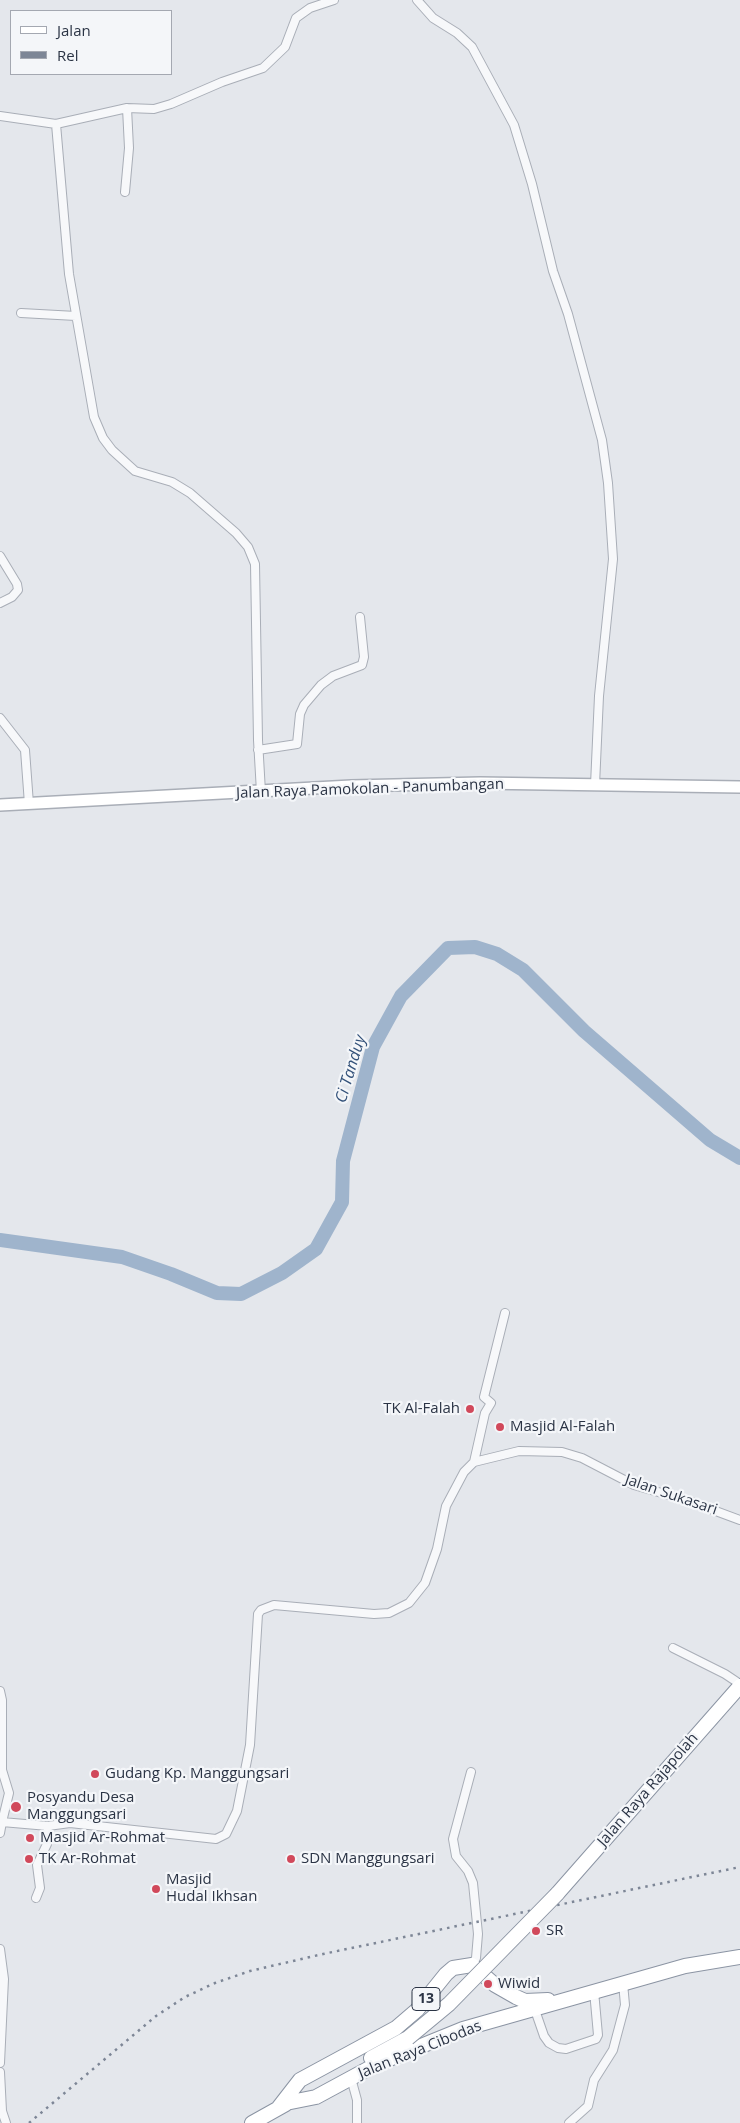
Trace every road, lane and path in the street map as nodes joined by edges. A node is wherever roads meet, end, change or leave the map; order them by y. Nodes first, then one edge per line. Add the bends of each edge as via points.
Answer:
1 (334, 0) edge
2 (417, 0) edge
3 (127, 108) junction
4 (0, 116) edge
5 (56, 124) junction
6 (125, 192) dead end
7 (21, 313) dead end
8 (76, 316) junction
9 (0, 556) edge
10 (0, 603) edge
11 (360, 617) dead end
12 (0, 718) edge
13 (258, 750) junction
14 (595, 785) junction
15 (740, 788) edge
16 (261, 792) junction
17 (29, 804) junction
18 (0, 805) edge
19 (505, 1313) dead end
20 (474, 1462) junction
21 (740, 1520) edge
22 (673, 1648) dead end
23 (740, 1685) edge
24 (0, 1691) edge
25 (471, 1772) dead end
26 (2, 1822) junction
27 (48, 1826) junction
28 (0, 1833) edge
29 (36, 1898) dead end
30 (0, 1949) edge
31 (740, 1957) edge
32 (472, 1965) junction
33 (623, 1983) junction
34 (590, 1992) junction
35 (534, 2010) junction
36 (0, 2063) edge
37 (0, 2072) edge
38 (351, 2078) junction
39 (282, 2105) junction
40 (6, 2123) edge
41 (252, 2123) edge
42 (357, 2123) edge
43 (569, 2123) edge

1 - 3 street via 310,8 296,18 285,47 264,68 154,109
2 - 14 street via 433,18 472,47 514,125 602,440 613,559 599,696
3 - 5 street
3 - 6 street via 129,148
4 - 5 street
5 - 8 street via 66,248
7 - 8 street
8 - 13 street via 94,417 103,438 135,471 172,482 190,493 236,533 252,555 256,579
9 - 10 street via 18,590
11 - 13 street via 362,665 333,676 304,705 297,744
12 - 17 street via 25,750
13 - 16 street
14 - 15 main road, Jalan Raya Pamokolan - Panumbangan
14 - 16 main road, Jalan Raya Pamokolan - Panumbangan via 480,783
16 - 17 main road, Jalan Raya Pamokolan - Panumbangan
17 - 18 main road, Jalan Raya Pamokolan - Panumbangan
19 - 20 street via 484,1397 491,1403 485,1413
20 - 21 street, Jalan Sukasari via 520,1451 562,1452 582,1458 634,1485
20 - 27 street via 464,1472 446,1506 426,1583 409,1603 388,1613 274,1605 258,1614 250,1745 237,1811 226,1834 216,1839 70,1823
22 - 23 street
23 - 39 highway, Jalan Raya Rajapolah / 13, bridge via 557,1894 449,2004 408,2038
24 - 26 street via 2,1770 9,1792
25 - 32 street via 453,1838 456,1856 473,1882 478,1934 476,1958
26 - 27 street
26 - 28 street
27 - 29 street via 47,1844 38,1866 40,1885
30 - 36 street via 4,1979
31 - 33 highway, Jalan Raya Cibodas / 13 via 685,1966
32 - 34 highway, Jalan Raya Cibodas / 13 via 495,1985 526,2001 538,2002
32 - 39 highway, Jalan Raya Cibodas / 13 via 453,1968 417,2010 396,2028 300,2080
33 - 34 highway, Jalan Raya Cibodas / 13
33 - 43 street via 625,2005 613,2050 594,2080 588,2106
34 - 35 highway, Jalan Raya Cibodas / 13
34 - 35 street via 600,2030 598,2035 596,2039 566,2049 558,2048 544,2036
35 - 38 highway, Jalan Raya Cibodas / 13 via 463,2029
37 - 40 street via 2,2111
38 - 39 highway, Jalan Raya Cibodas / 13 via 316,2097
38 - 42 street via 357,2100
39 - 41 highway, 13

